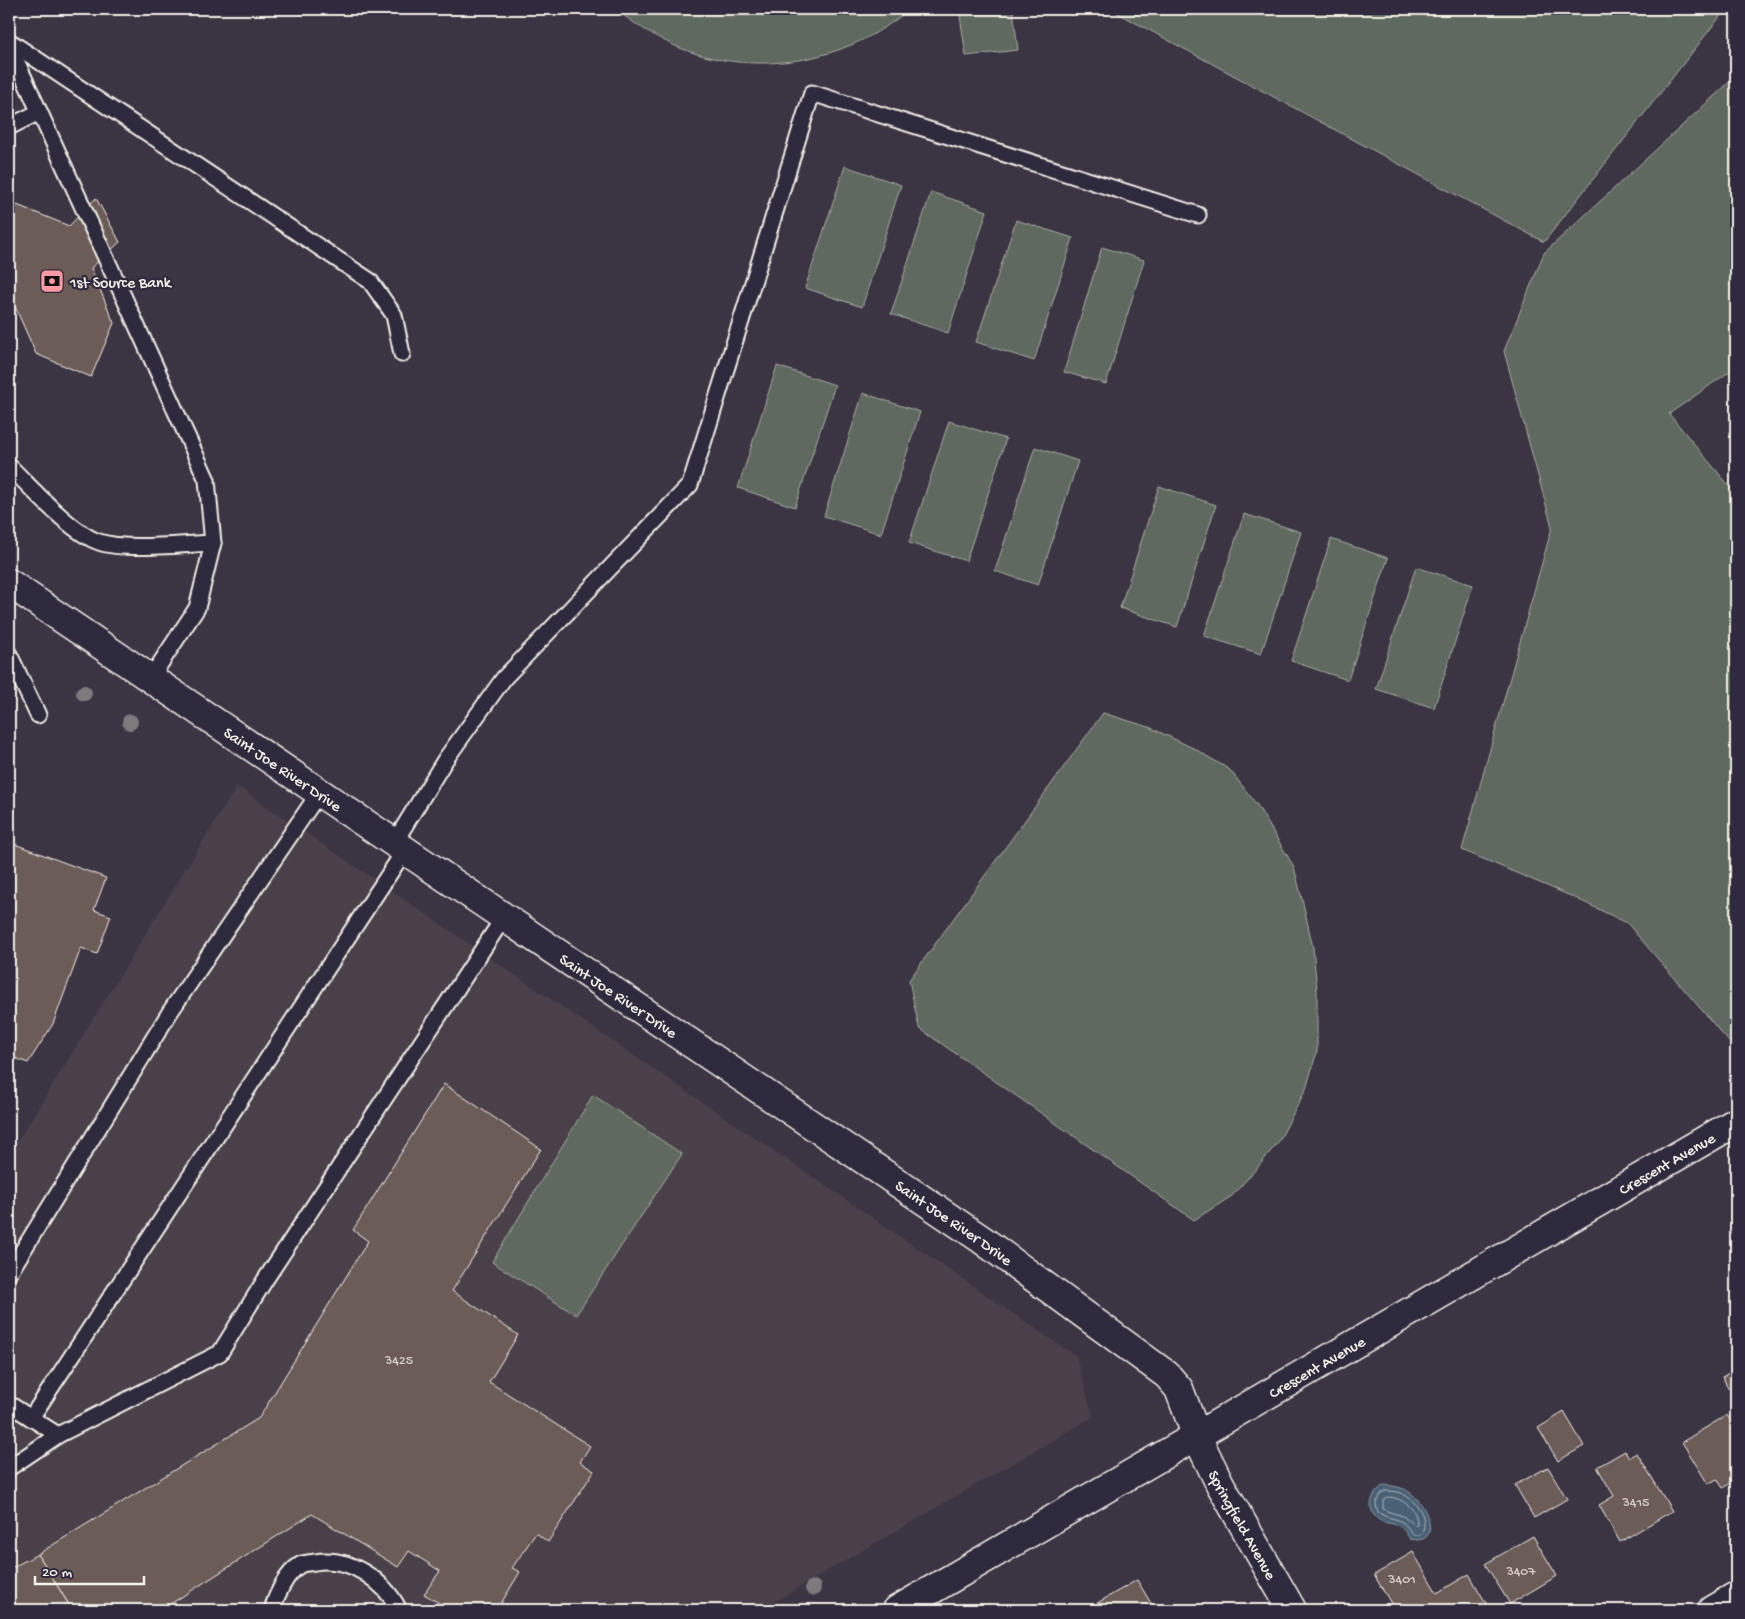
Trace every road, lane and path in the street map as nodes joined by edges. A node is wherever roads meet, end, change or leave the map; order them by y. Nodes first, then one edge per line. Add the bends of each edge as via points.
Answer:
1 (9, 43) edge
2 (40, 112) junction
3 (9, 127) edge
4 (1198, 215) dead end
5 (402, 354) dead end
6 (9, 466) edge
7 (213, 543) junction
8 (9, 583) edge
9 (9, 654) edge
10 (150, 679) junction
11 (38, 715) dead end
12 (319, 793) junction
13 (399, 846) junction
14 (504, 917) junction
15 (1736, 1122) edge
16 (9, 1273) edge
17 (9, 1404) edge
18 (31, 1418) junction
19 (58, 1435) junction
20 (1196, 1436) junction
21 (9, 1468) edge
22 (1736, 1596) edge
23 (272, 1610) edge
24 (399, 1610) edge
25 (896, 1610) edge
26 (1292, 1610) edge
27 (1712, 1610) edge

1 - 2 lane
1 - 5 lane via 370,280 394,315
2 - 3 lane
2 - 7 lane via 207,480
4 - 13 lane via 812,93 690,485 504,678 445,760
6 - 7 lane via 72,527 98,542 126,546
7 - 10 lane via 197,608
8 - 10 main road, Saint Joe River Drive
9 - 11 lane
10 - 12 main road, Saint Joe River Drive
12 - 13 main road, Saint Joe River Drive
12 - 16 lane via 170,1012
13 - 14 main road, Saint Joe River Drive
13 - 18 lane
14 - 19 lane via 220,1353
14 - 20 main road, Saint Joe River Drive via 981,1239 1167,1375 1179,1390
15 - 20 main road, Crescent Avenue
17 - 18 lane
18 - 19 lane
19 - 21 lane
20 - 25 main road, Crescent Avenue
20 - 26 main road, Springfield Avenue
22 - 27 main road
23 - 24 lane via 281,1584 300,1564 326,1560 352,1565 374,1579 392,1597

